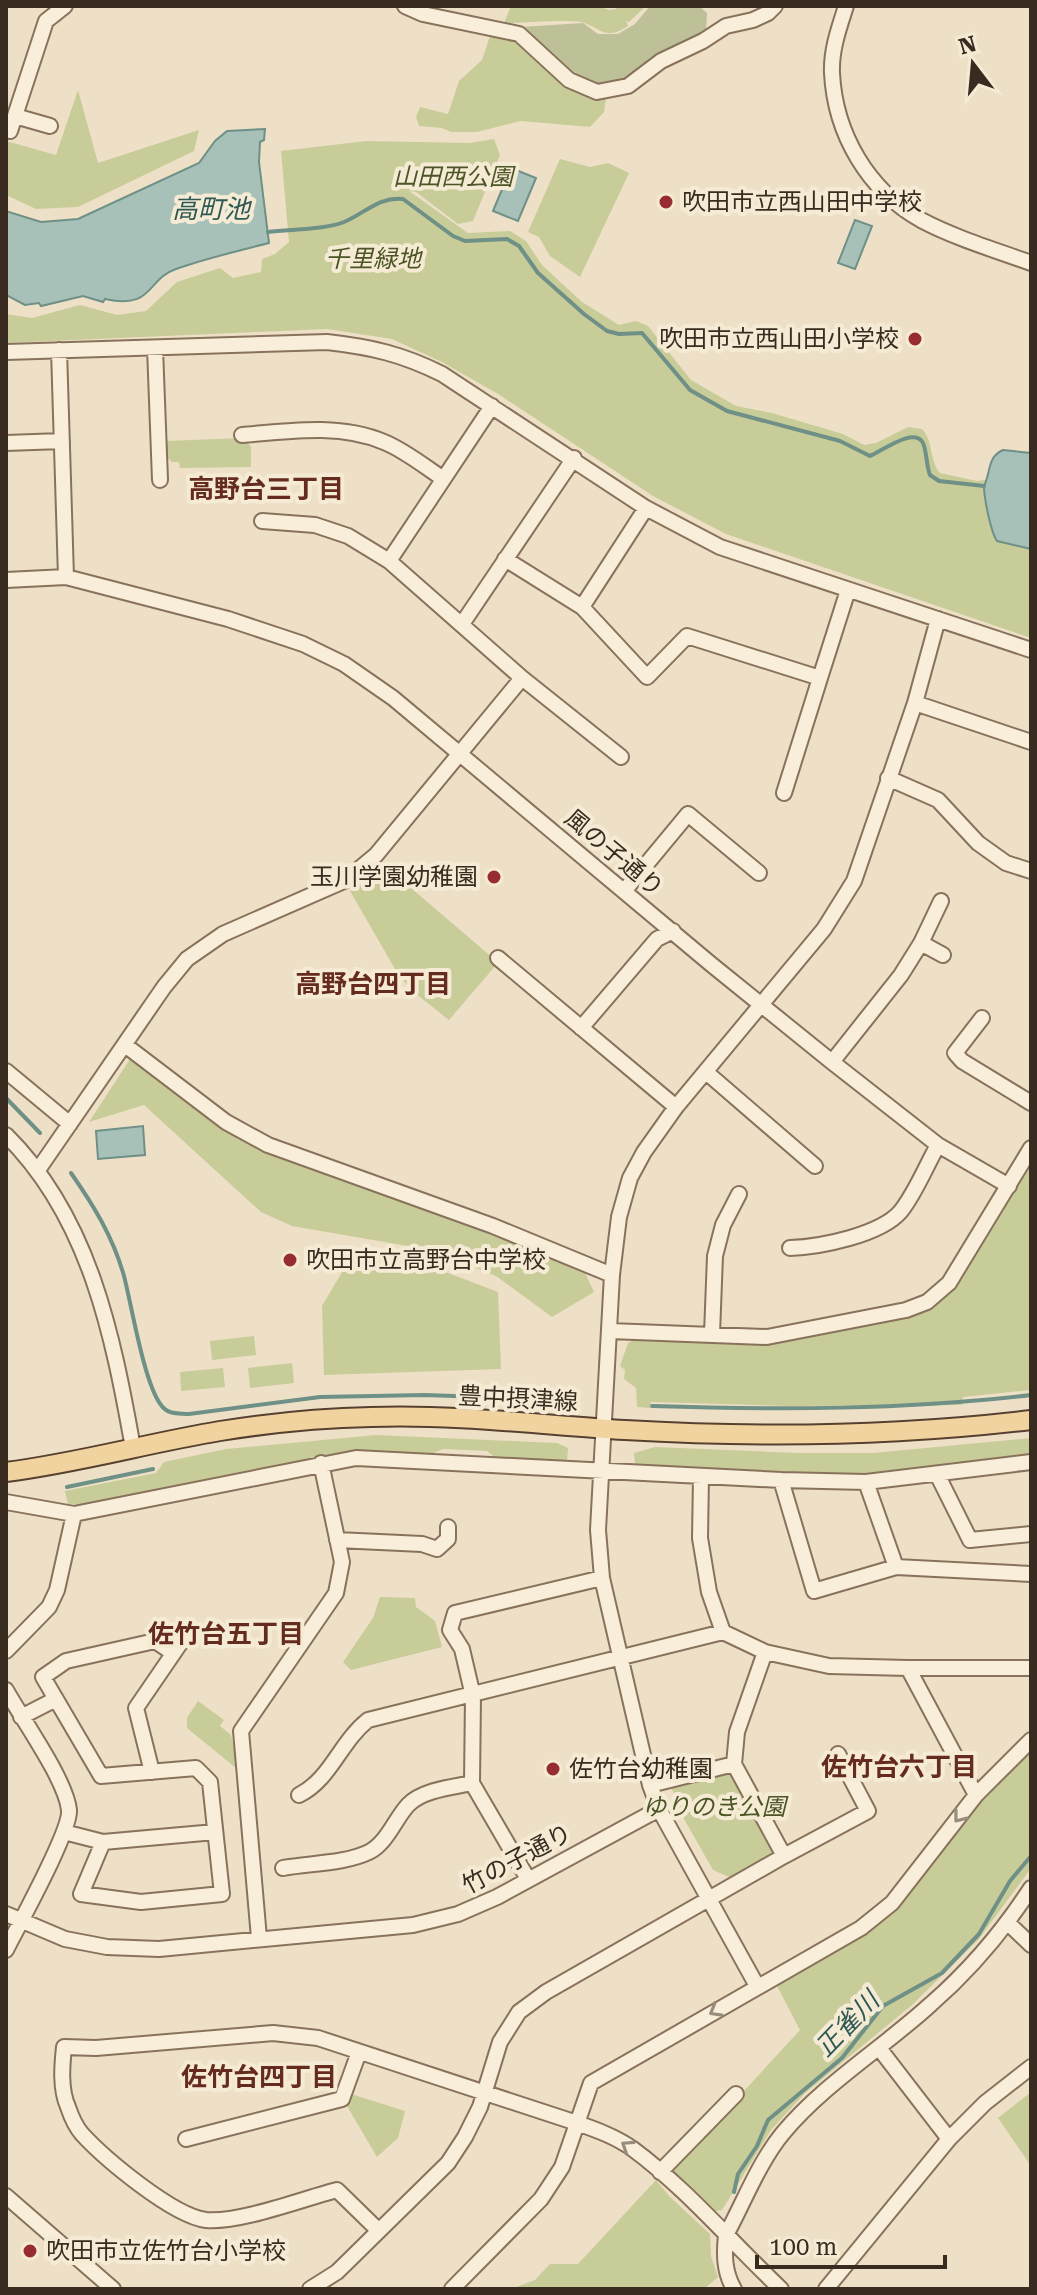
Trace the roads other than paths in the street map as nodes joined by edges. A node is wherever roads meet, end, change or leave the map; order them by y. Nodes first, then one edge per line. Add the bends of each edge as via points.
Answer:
1 (65, 6) edge
2 (405, 6) edge
3 (775, 6) edge
4 (846, 6) edge
5 (15, 116) junction
6 (50, 126) dead end
7 (6, 130) edge
8 (1031, 263) edge
9 (155, 348) junction
10 (59, 350) junction
11 (6, 352) edge
12 (492, 406) junction
13 (242, 435) dead end
14 (62, 441) junction
15 (6, 443) edge
16 (574, 458) junction
17 (442, 478) junction
18 (160, 480) dead end
19 (646, 508) junction
20 (262, 521) dead end
21 (505, 559) junction
22 (389, 561) junction
23 (66, 577) junction
24 (6, 580) edge
25 (848, 590) junction
26 (582, 607) junction
27 (938, 619) junction
28 (462, 624) junction
29 (1031, 650) edge
30 (522, 678) junction
31 (820, 678) junction
32 (915, 703) junction
33 (1031, 742) edge
34 (460, 755) junction
35 (621, 757) dead end
36 (888, 778) junction
37 (784, 793) dead end
38 (1031, 871) edge
39 (759, 873) dead end
40 (625, 890) junction
41 (941, 901) dead end
42 (673, 931) junction
43 (921, 943) junction
44 (943, 955) dead end
45 (498, 958) dead end
46 (761, 1005) junction
47 (982, 1018) dead end
48 (581, 1028) junction
49 (125, 1045) junction
50 (832, 1062) junction
51 (6, 1071) edge
52 (706, 1072) junction
53 (1031, 1103) edge
54 (676, 1107) junction
55 (70, 1124) junction
56 (6, 1135) edge
57 (938, 1145) junction
58 (1031, 1148) edge
59 (815, 1166) dead end
60 (38, 1170) junction
61 (1009, 1186) junction
62 (739, 1194) dead end
63 (790, 1248) dead end
64 (612, 1275) junction
65 (610, 1331) junction
66 (712, 1334) junction
67 (1031, 1420) edge
68 (602, 1428) junction
69 (133, 1448) junction
70 (1031, 1462) edge
71 (321, 1463) junction
72 (599, 1471) junction
73 (6, 1472) edge
74 (937, 1474) junction
75 (701, 1477) junction
76 (781, 1480) junction
77 (866, 1482) junction
78 (6, 1502) edge
79 (74, 1514) junction
80 (448, 1527) dead end
81 (1031, 1534) edge
82 (337, 1540) junction
83 (896, 1567) junction
84 (1031, 1574) edge
85 (602, 1578) junction
86 (188, 1632) dead end
87 (723, 1632) junction
88 (6, 1651) edge
89 (765, 1652) junction
90 (173, 1653) junction
91 (622, 1658) junction
92 (908, 1668) junction
93 (1031, 1668) edge
94 (6, 1690) edge
95 (473, 1696) junction
96 (56, 1699) junction
97 (21, 1717) junction
98 (1031, 1740) edge
99 (838, 1754) dead end
100 (734, 1764) junction
101 (152, 1772) junction
102 (472, 1783) junction
103 (650, 1785) junction
104 (299, 1795) dead end
105 (976, 1795) junction
106 (659, 1809) junction
107 (64, 1832) junction
108 (215, 1832) junction
109 (103, 1842) junction
110 (784, 1856) junction
111 (283, 1868) dead end
112 (528, 1879) junction
113 (1031, 1888) edge
114 (709, 1900) junction
115 (6, 1914) edge
116 (20, 1922) junction
117 (1008, 1923) junction
118 (259, 1938) junction
119 (1031, 1945) edge
120 (6, 1950) edge
121 (757, 1986) junction
122 (879, 2048) junction
123 (359, 2052) junction
124 (1031, 2067) edge
125 (483, 2092) junction
126 (736, 2094) dead end
127 (577, 2123) junction
128 (186, 2139) dead end
129 (949, 2139) junction
130 (660, 2172) junction
131 (6, 2196) edge
132 (378, 2230) junction
133 (726, 2235) junction
134 (726, 2286) edge
135 (113, 2289) edge
136 (310, 2289) edge
137 (452, 2289) edge
138 (781, 2289) edge
139 (826, 2289) edge

1 - 5 street via 46,21
2 - 3 street via 519,34 569,80 597,92 628,86 661,61
4 - 8 street via 832,73 846,136 863,167 894,202 919,218
5 - 6 street
5 - 7 street
9 - 10 street
9 - 12 street via 327,342 374,347 412,359
9 - 18 street
10 - 11 street
10 - 14 street
12 - 16 street
12 - 17 street
13 - 17 street via 351,432 385,442
14 - 15 street
14 - 23 street
16 - 19 street
16 - 21 street
17 - 22 street
19 - 25 street via 720,547
19 - 26 street
20 - 22 street via 315,525 348,536
21 - 26 street
21 - 28 street
22 - 28 street
23 - 24 street, 風の子通り
23 - 34 street, 風の子通り via 303,644 393,698
25 - 27 street
25 - 31 street
26 - 31 street via 647,677 687,636
27 - 29 street
27 - 32 street
28 - 30 street
30 - 34 street
30 - 35 street
31 - 37 street
32 - 33 street
32 - 36 street
34 - 40 street, 風の子通り
34 - 49 street via 376,855 346,880 223,934 187,959
36 - 38 street via 938,800 978,843 1006,863
36 - 46 street via 854,881 824,929
39 - 40 street via 688,814
40 - 42 street, 風の子通り
41 - 43 street
42 - 46 street, 風の子通り
42 - 48 street via 657,939
43 - 44 street
43 - 50 street
45 - 48 street
46 - 50 street, 風の子通り
46 - 52 street
47 - 53 street via 955,1053
48 - 54 street
49 - 55 street
49 - 64 street via 226,1122 268,1145
50 - 57 street, 風の子通り
51 - 55 street
52 - 54 street
52 - 59 street
54 - 64 street via 630,1178
55 - 60 street
56 - 60 street
57 - 61 street, 風の子通り
57 - 63 street via 900,1212 875,1230
58 - 61 street
60 - 69 street via 79,1240 107,1318
61 - 66 street via 949,1283 927,1302 767,1337
62 - 66 street via 715,1256
64 - 65 street
65 - 66 street
65 - 68 street
67 - 68 main road, 豊中摂津線 via 877,1434
68 - 69 main road, 豊中摂津線 via 373,1417 222,1431
68 - 72 street
69 - 73 main road, 豊中摂津線
70 - 74 street
71 - 72 street via 356,1458
71 - 79 street
71 - 82 street
72 - 75 street
72 - 85 street
74 - 77 street
74 - 81 street via 970,1540
75 - 76 street
75 - 87 street via 700,1538 709,1592
76 - 77 street
76 - 83 street via 814,1591
77 - 83 street
78 - 79 street
79 - 88 street via 49,1607
80 - 82 street via 448,1539 437,1549
82 - 118 street via 342,1562 336,1593 237,1727
83 - 84 street
85 - 91 street
85 - 95 street via 455,1613 450,1630 462,1649
86 - 90 street
87 - 89 street
87 - 91 street
89 - 92 street via 829,1666
89 - 100 street via 737,1732
90 - 96 street via 155,1641 66,1661 43,1677
90 - 101 street via 136,1708
91 - 95 street
91 - 103 street
92 - 93 street
92 - 105 street
94 - 97 street
95 - 102 street
95 - 104 street via 368,1720 315,1787
96 - 97 street
96 - 101 street via 101,1776
97 - 107 street via 61,1786 69,1809
98 - 105 street
99 - 110 street via 868,1811
100 - 103 street
100 - 110 street
101 - 108 street via 196,1768 210,1782
102 - 111 street via 410,1802 384,1850
102 - 112 street
103 - 106 street
105 -> 121 street via 892,1903 861,1928
106 - 112 street, 竹の子通り
106 - 114 street
107 - 109 street
107 - 116 street
108 - 109 street
108 - 109 street via 222,1894 141,1902 81,1894
110 - 114 street
112 - 118 street, 竹の子通り via 458,1914 413,1925
113 - 117 street
114 - 121 street
114 - 125 street via 519,2012 500,2042
115 - 116 street, 竹の子通り
116 - 118 street, 竹の子通り via 107,1947 159,1949
116 - 120 street
117 - 119 street
117 - 122 street via 932,2004
121 -> 127 street via 591,2083
122 - 129 street
122 - 133 street via 813,2101 781,2135
123 - 125 street
123 - 128 street via 342,2099
123 - 132 street via 318,2038 273,2033 64,2047 61,2069 66,2105 80,2132 178,2212 206,2220 234,2217 337,2190
124 - 129 street
125 - 127 street
125 - 132 street via 448,2163
126 - 130 street
130 -> 127 street via 610,2135
127 - 137 street via 562,2167 541,2199
129 - 139 street
130 - 133 street
131 - 135 street
132 - 136 street via 337,2272
133 - 134 street
133 - 138 street

